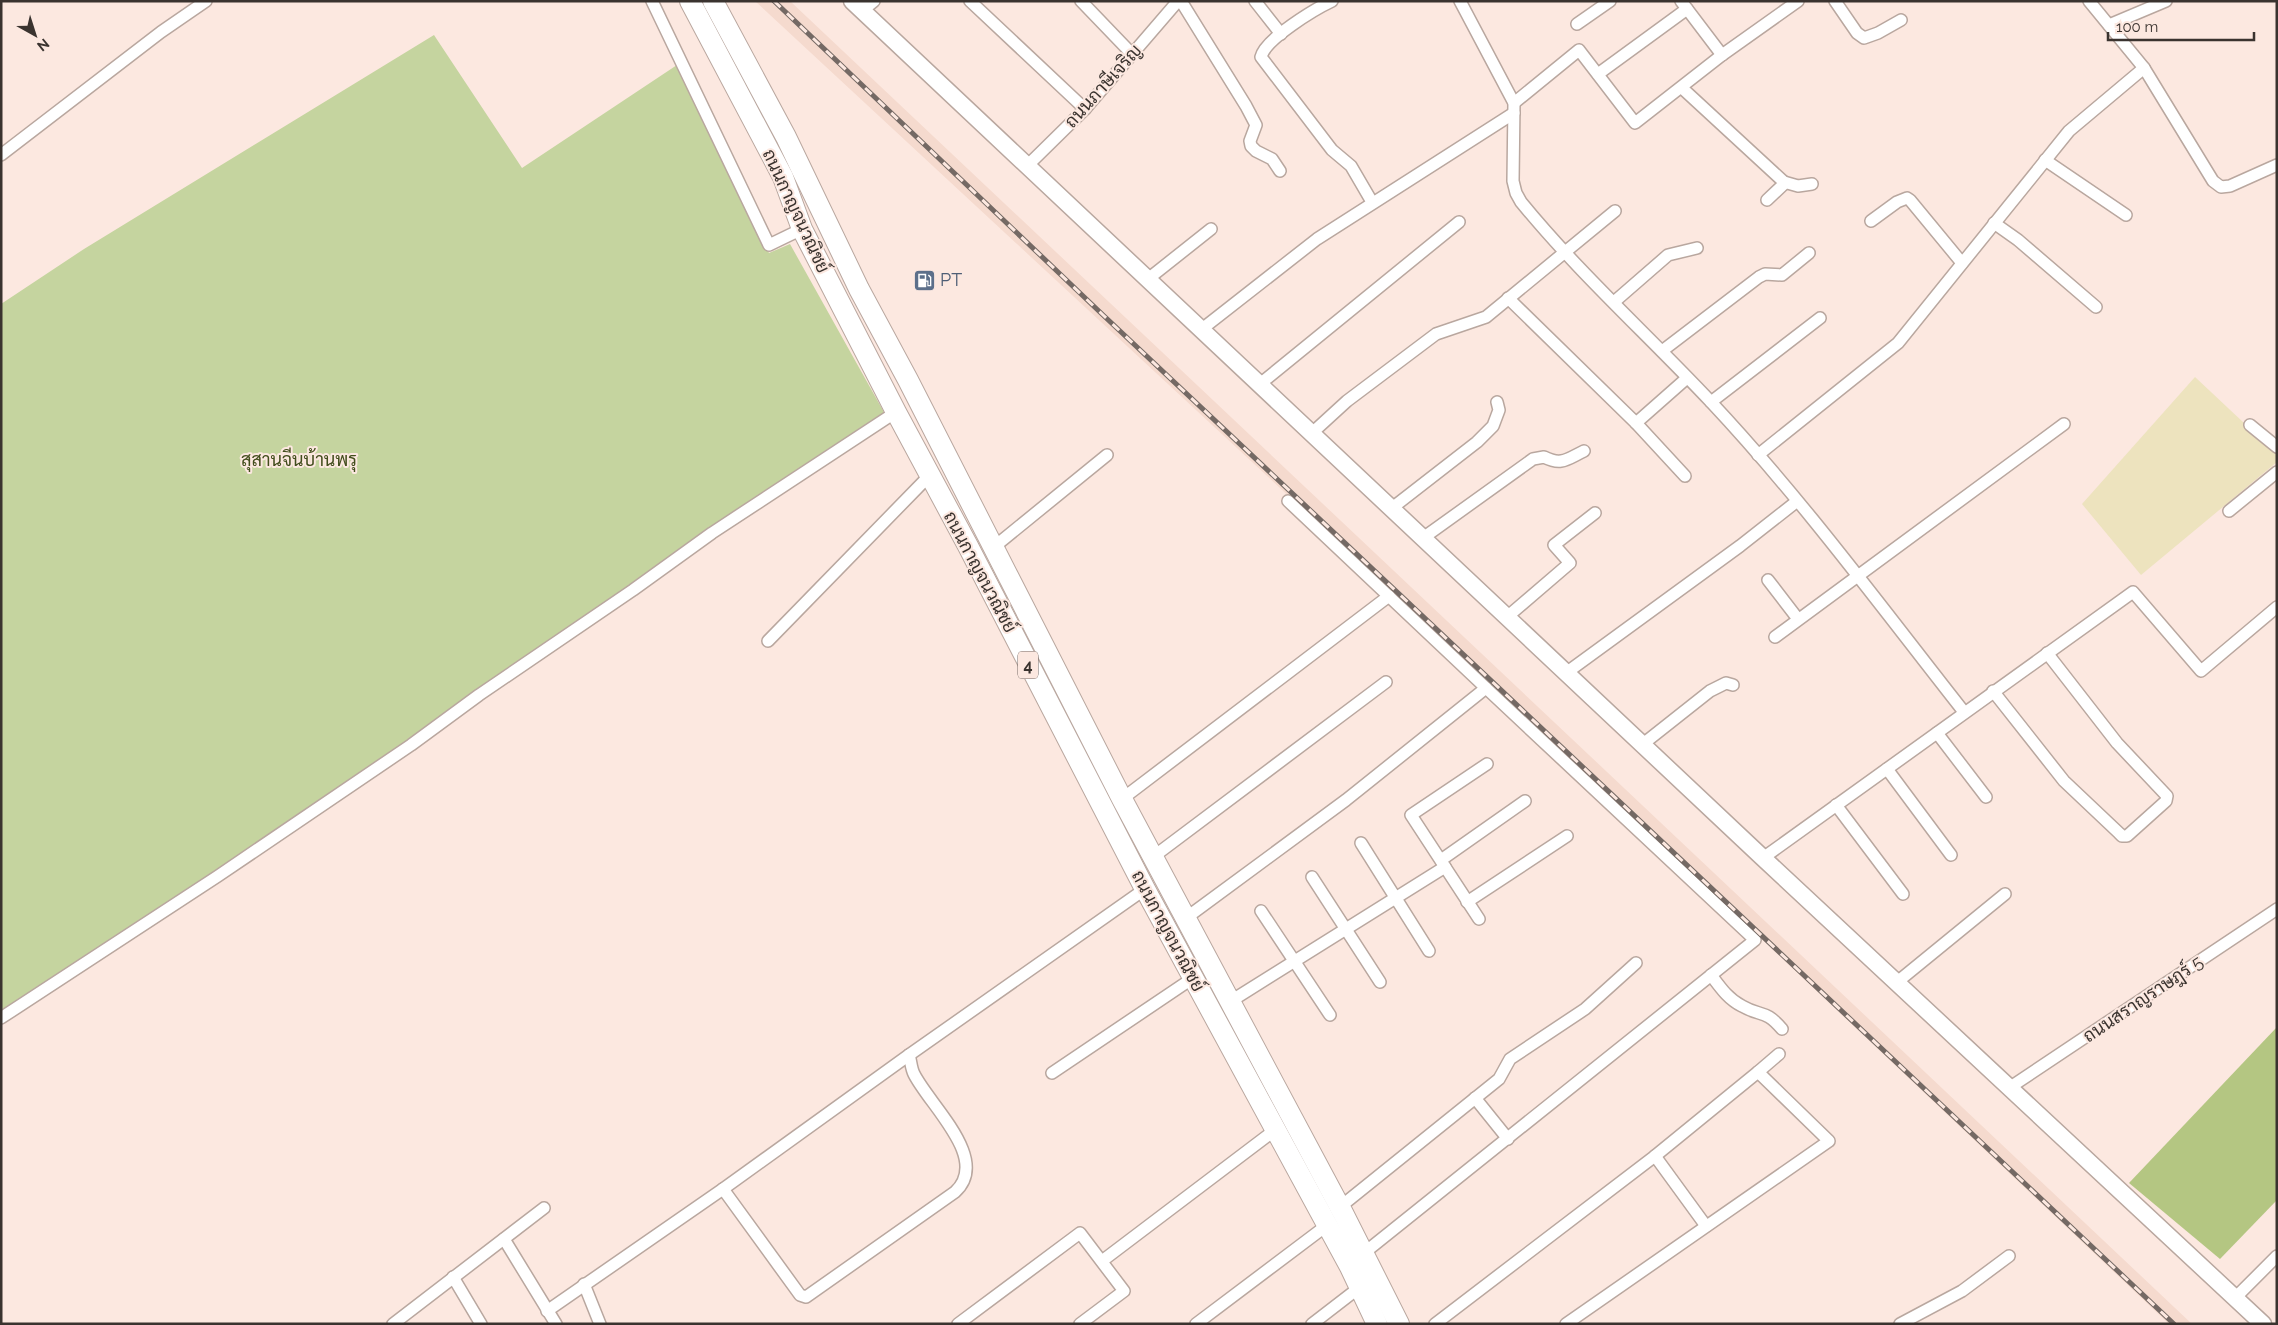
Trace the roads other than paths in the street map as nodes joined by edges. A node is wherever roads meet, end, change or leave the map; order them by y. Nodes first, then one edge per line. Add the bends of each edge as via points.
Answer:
1 (206, 1) edge
2 (652, 1) edge
3 (690, 1) edge
4 (713, 1) edge
5 (970, 1) edge
6 (1081, 1) edge
7 (1179, 1) edge
8 (1255, 1) edge
9 (1332, 1) edge
10 (1460, 1) edge
11 (1610, 1) edge
12 (1798, 1) edge
13 (1835, 1) edge
14 (2089, 1) edge
15 (2166, 1) edge
16 (863, 5) edge
17 (1684, 5) edge
18 (1901, 20) dead end
19 (1577, 24) dead end
20 (2109, 25) junction
21 (1281, 34) junction
22 (1132, 54) junction
23 (1722, 55) junction
24 (2144, 68) junction
25 (1598, 74) junction
26 (1682, 88) junction
27 (1514, 108) junction
28 (1085, 109) junction
29 (786, 137) junction
30 (766, 148) junction
31 (1, 155) edge
32 (2045, 160) junction
33 (2277, 165) edge
34 (1026, 167) junction
35 (1280, 171) dead end
36 (1784, 182) junction
37 (1812, 184) dead end
38 (1767, 200) dead end
39 (1372, 202) junction
40 (1615, 211) dead end
41 (2126, 215) dead end
42 (1871, 221) dead end
43 (1459, 222) dead end
44 (1994, 223) junction
45 (802, 229) junction
46 (1211, 229) dead end
47 (1697, 248) dead end
48 (1566, 251) junction
49 (1809, 253) dead end
50 (1962, 263) junction
51 (1148, 279) junction
52 (1508, 298) junction
53 (1614, 302) junction
54 (2096, 307) dead end
55 (1820, 318) dead end
56 (1202, 329) junction
57 (1662, 351) junction
58 (1687, 378) junction
59 (1260, 384) junction
60 (1497, 402) dead end
61 (1711, 402) junction
62 (896, 412) junction
63 (1636, 424) junction
64 (2064, 424) dead end
65 (2250, 425) dead end
66 (1312, 433) junction
67 (2277, 447) edge
68 (1584, 451) dead end
69 (1107, 455) dead end
70 (1758, 455) junction
71 (2277, 472) edge
72 (929, 476) junction
73 (1684, 476) dead end
74 (1288, 501) dead end
75 (1796, 502) junction
76 (1392, 508) junction
77 (2229, 511) dead end
78 (1596, 513) dead end
79 (1424, 538) junction
80 (994, 547) junction
81 (1857, 576) junction
82 (1768, 580) dead end
83 (1389, 596) junction
84 (2277, 607) edge
85 (1507, 617) junction
86 (1798, 619) junction
87 (1775, 637) dead end
88 (768, 641) dead end
89 (2047, 653) junction
90 (1566, 673) junction
91 (1386, 682) dead end
92 (1733, 685) dead end
93 (1486, 688) junction
94 (1993, 691) junction
95 (1964, 712) junction
96 (1936, 733) junction
97 (1642, 744) junction
98 (1487, 764) dead end
99 (1887, 768) junction
100 (1986, 797) dead end
101 (1122, 799) junction
102 (1525, 801) dead end
103 (1836, 805) junction
104 (1566, 836) dead end
105 (1362, 843) dead end
106 (1951, 855) dead end
107 (1153, 857) junction
108 (1763, 858) junction
109 (1443, 864) junction
110 (1312, 877) dead end
111 (1145, 890) junction
112 (1903, 894) dead end
113 (2005, 894) dead end
114 (1396, 898) junction
115 (1468, 902) junction
116 (2277, 909) edge
117 (1261, 911) dead end
118 (1186, 918) junction
119 (1479, 919) dead end
120 (1346, 930) junction
121 (1429, 951) dead end
122 (1294, 962) junction
123 (1636, 963) dead end
124 (1711, 975) junction
125 (1192, 978) junction
126 (1380, 982) dead end
127 (1896, 983) junction
128 (1231, 1002) junction
129 (1330, 1015) dead end
130 (1, 1018) edge
131 (1782, 1029) dead end
132 (1780, 1054) dead end
133 (909, 1055) junction
134 (1758, 1072) junction
135 (1052, 1073) dead end
136 (2009, 1088) junction
137 (1476, 1098) junction
138 (1275, 1130) junction
139 (1508, 1139) junction
140 (1655, 1156) junction
141 (723, 1189) junction
142 (544, 1208) dead end
143 (1342, 1210) junction
144 (1327, 1225) junction
145 (1706, 1226) junction
146 (504, 1239) junction
147 (1364, 1253) junction
148 (2009, 1256) dead end
149 (2277, 1256) edge
150 (1102, 1261) junction
151 (453, 1277) junction
152 (584, 1284) junction
153 (1360, 1287) junction
154 (2235, 1298) junction
155 (547, 1311) junction
156 (400, 1322) edge
157 (481, 1324) edge
158 (556, 1324) edge
159 (600, 1324) edge
160 (958, 1324) edge
161 (1080, 1324) edge
162 (1196, 1324) edge
163 (1312, 1324) edge
164 (1377, 1324) edge
165 (1399, 1324) edge
166 (1435, 1324) edge
167 (1566, 1324) edge
168 (1900, 1324) edge
169 (2263, 1324) edge

1 - 31 street
2 - 45 street via 769,245
3 - 30 highway, ถนนกาญจนวณิชย์ / 4
4 - 29 highway, ถนนกาญจนวณิชย์ / 4
5 - 28 street
6 - 22 street
7 - 22 street, ถนนภาษีเจริญ
7 - 35 street via 1256,125 1251,146 1272,159
8 - 21 street
9 - 21 street
10 - 27 street
11 - 19 street
12 - 23 street
13 - 18 street via 1864,38
14 - 20 street
15 - 20 street
16 - 34 street
17 - 23 street
17 - 25 street
20 - 24 street
21 - 39 street via 1264,50 1261,58 1332,150 1351,166
22 - 28 street, ถนนภาษีเจริญ
23 - 26 street
24 - 32 street via 2069,131
24 - 33 street via 2203,165 2221,187
25 - 26 street via 1635,123
25 - 27 street via 1579,50
26 - 36 street
27 - 39 street
27 - 48 street via 1513,181 1516,193
28 - 34 street, ถนนภาษีเจริญ
29 - 30 highway
29 - 80 highway, ถนนกาญจนวณิชย์ / 4 via 859,289
30 - 45 highway, ถนนกาญจนวณิชย์ / 4 via 782,177
32 - 41 street
32 - 44 street
34 - 51 street
36 - 37 street via 1798,186
36 - 38 street
39 - 56 street
40 - 48 street
42 - 50 street via 1906,198
43 - 59 street
44 - 50 street
44 - 54 street
45 - 62 highway, ถนนกาญจนวณิชย์ / 4
46 - 51 street
47 - 53 street via 1668,255
48 - 52 street
48 - 53 street
49 - 57 street via 1782,275 1760,276
50 - 70 street via 1898,343
51 - 56 street
52 - 63 street
52 - 66 street via 1482,320 1436,334
53 - 57 street
55 - 61 street
56 - 59 street
57 - 58 street
58 - 61 street
58 - 63 street
59 - 66 street
60 - 76 street via 1499,410 1493,426
61 - 70 street
62 - 72 highway, ถนนกาญจนวณิชย์ / 4
62 - 130 street via 712,533 411,745
63 - 73 street
64 - 81 street
65 - 67 street
66 - 76 street
68 - 79 street via 1560,463 1544,457 1533,460
69 - 80 street
70 - 75 street
71 - 77 street
72 - 88 street
72 - 111 highway, ถนนกาญจนวณิชย์ / 4
74 - 83 street
75 - 81 street
75 - 90 street
76 - 79 street
78 - 85 street via 1554,545 1570,563
79 - 85 street
80 - 101 highway, ถนนกาญจนวณิชย์ / 4
81 - 86 street
81 - 95 street
82 - 86 street
83 - 93 street
83 - 101 street
84 - 89 street via 2201,671 2133,592
85 - 90 street
86 - 87 street
89 - 94 street
89 - 94 street via 2117,743 2166,796 2166,801 2127,836 2121,835 2064,781
90 - 97 street
91 - 107 street
92 - 97 street via 1726,683 1710,691
93 - 118 street via 1346,800
93 - 124 street via 1755,940
94 - 95 street
95 - 96 street
96 - 99 street
96 - 100 street
97 - 108 street
98 - 109 street via 1411,816
99 - 103 street
99 - 106 street
101 - 107 highway, ถนนกาญจนวณิชย์ / 4
102 - 109 street
103 - 108 street
103 - 112 street
104 - 115 street
105 - 114 street
107 - 118 highway, ถนนกาญจนวณิชย์ / 4
108 - 127 street
109 - 114 street
109 - 115 street
110 - 120 street
111 - 125 highway, ถนนกาญจนวณิชย์ / 4
111 - 133 street
113 - 127 street
114 - 120 street
114 - 121 street
115 - 119 street
116 - 136 street, ถนนสราญราษฎร์ 5
117 - 122 street
118 - 128 highway, ถนนกาญจนวณิชย์ / 4
120 - 122 street
120 - 126 street
122 - 128 street
122 - 129 street
123 - 137 street via 1585,1009 1510,1059 1499,1079
124 - 131 street via 1734,1002 1766,1014
124 - 139 street
125 - 135 street
125 - 138 highway, ถนนกาญจนวณิชย์ / 4
127 - 136 street
128 - 143 highway, ถนนกาญจนวณิชย์ / 4
132 - 134 street
133 - 141 street
133 - 141 street via 914,1074 966,1156 967,1174 955,1192 806,1297 800,1295
134 - 140 street
134 - 145 street via 1829,1141
136 - 154 street
137 - 139 street
137 - 143 street
138 - 144 highway, ถนนกาญจนวณิชย์ / 4
138 - 150 street
139 - 147 street
140 - 145 street
140 - 166 street
141 - 152 street
142 - 146 street
143 - 144 street
143 - 147 highway, ถนนกาญจนวณิชย์ / 4
144 - 153 highway, ถนนกาญจนวณิชย์ / 4
144 - 162 street
145 - 167 street
146 - 151 street
146 - 155 street
147 - 165 highway, ถนนกาญจนวณิชย์ / 4
148 - 168 street via 1962,1290
149 - 154 street
150 - 160 street via 1080,1233
150 - 161 street via 1124,1291
151 - 156 street
151 - 157 street
152 - 155 street
152 - 159 street
153 - 163 street
153 - 164 highway, ถนนกาญจนวณิชย์ / 4
154 - 169 street
155 - 158 street

